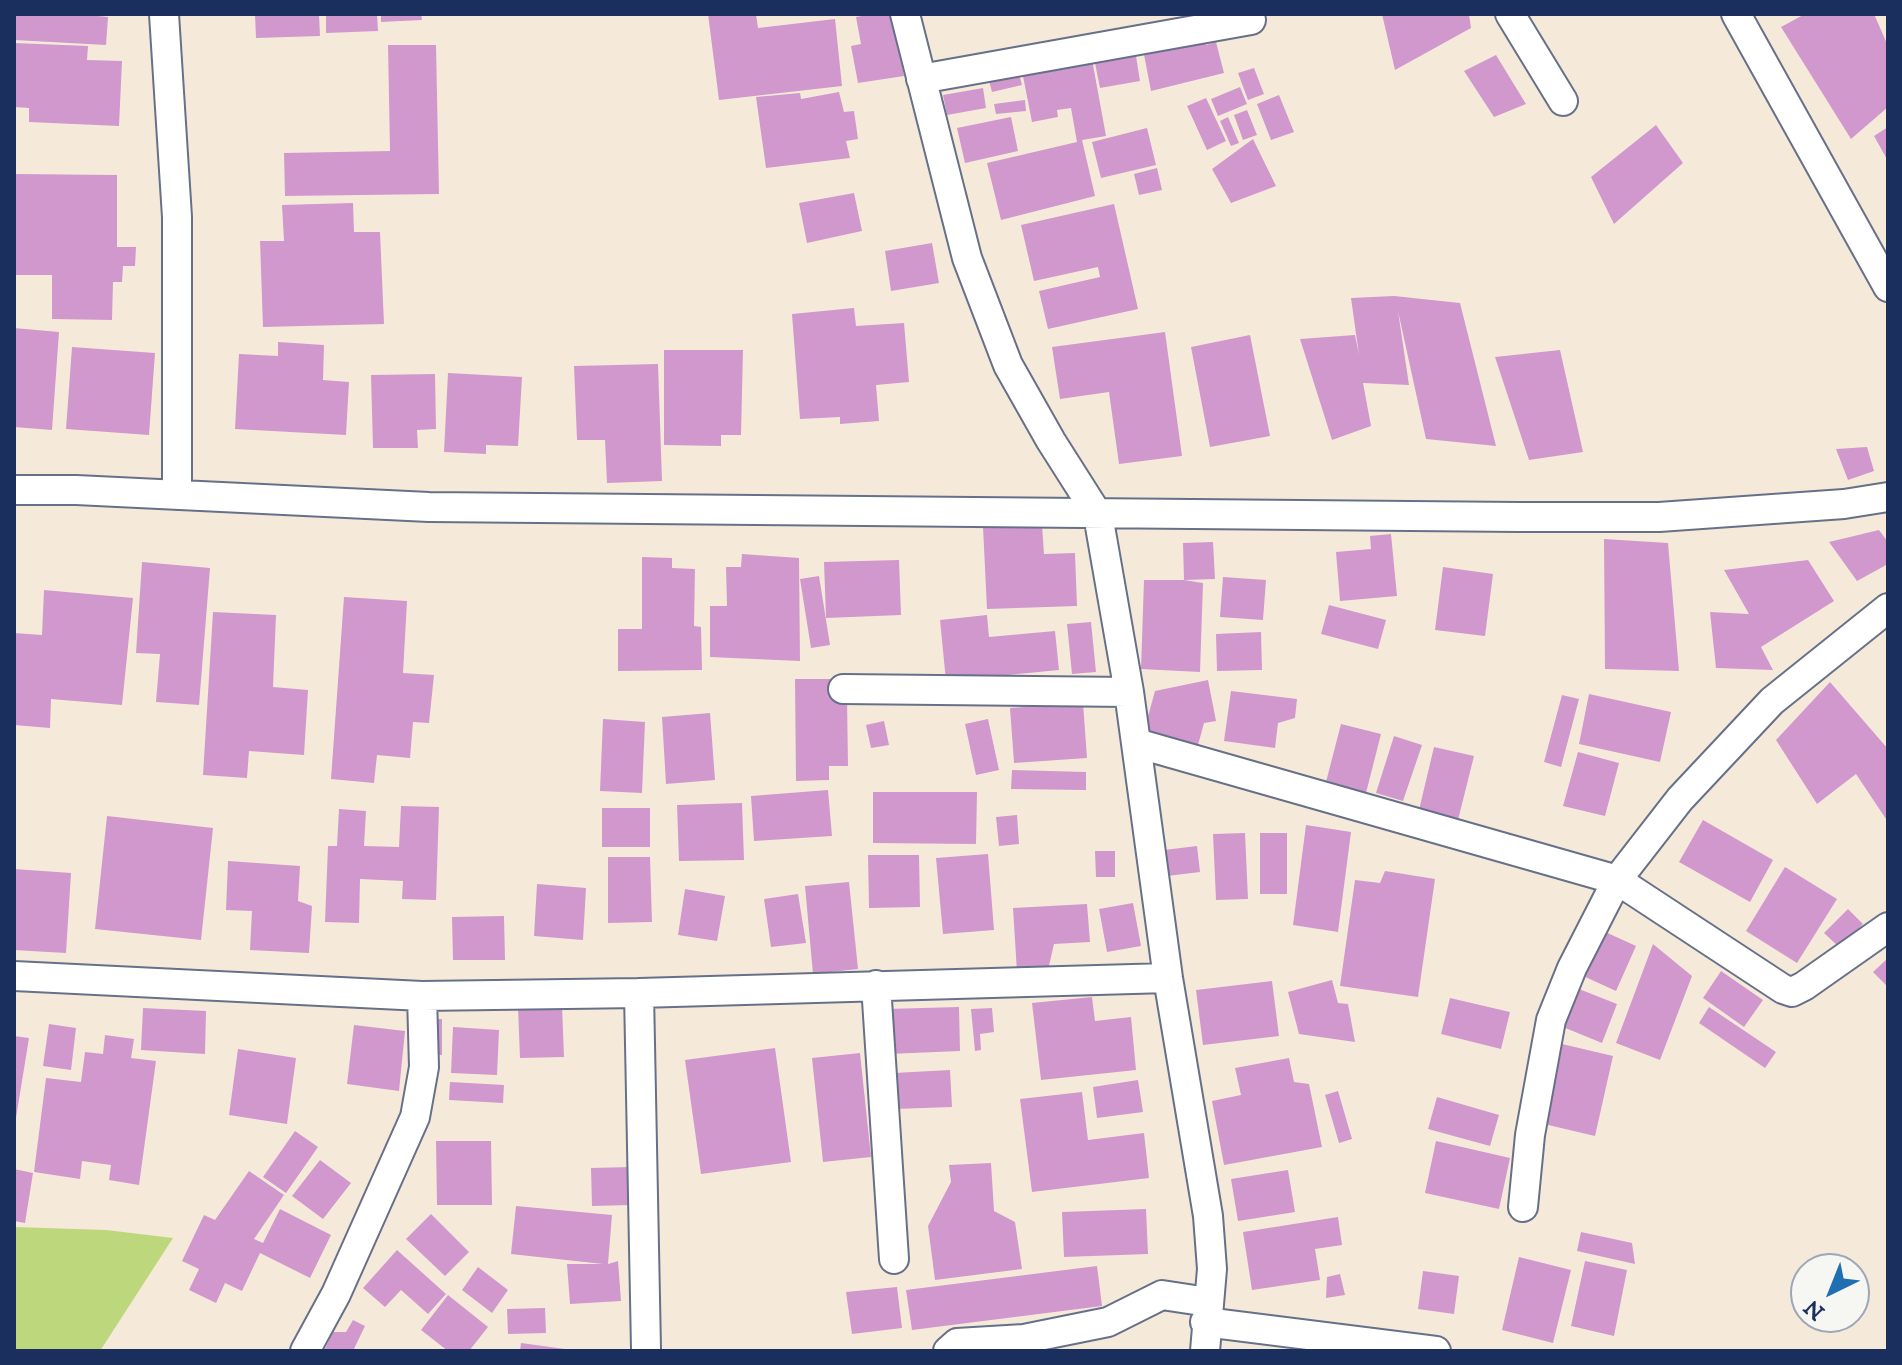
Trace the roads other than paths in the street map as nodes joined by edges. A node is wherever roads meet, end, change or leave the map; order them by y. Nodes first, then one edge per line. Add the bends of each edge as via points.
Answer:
1 (164, 14) edge
2 (905, 14) edge
3 (1510, 14) edge
4 (1736, 14) edge
5 (1251, 20) dead end
6 (921, 79) junction
7 (1563, 101) dead end
8 (1888, 287) edge
9 (14, 490) edge
10 (177, 495) junction
11 (1888, 497) edge
12 (1098, 515) junction
13 (1888, 608) edge
14 (843, 689) dead end
15 (1129, 692) junction
16 (1136, 743) junction
17 (1617, 880) junction
18 (1888, 927) edge
19 (14, 976) edge
20 (1168, 978) junction
21 (876, 985) junction
22 (639, 993) junction
23 (422, 996) junction
24 (1523, 1207) dead end
25 (894, 1259) dead end
26 (1207, 1312) junction
27 (646, 1349) dead end
28 (305, 1351) edge
29 (948, 1351) edge
30 (1205, 1351) edge
31 (1436, 1351) edge

1 - 10 street via 177,217
2 - 6 street
3 - 7 street
4 - 8 street
5 - 6 street
6 - 12 street via 967,258 1008,365
9 - 10 street
10 - 12 street via 429,507
11 - 12 street via 1659,517
12 - 15 street
13 - 17 street via 1772,701 1680,799
14 - 15 street
15 - 16 street
16 - 17 street
16 - 20 street
17 - 18 street via 1792,992
17 - 24 street via 1551,1020
19 - 23 street
20 - 21 street
20 - 26 street via 1208,1216 1212,1269
21 - 22 street
21 - 25 street
22 - 23 street
22 - 27 street
23 - 28 street via 424,1067 415,1117
26 - 29 street via 1162,1295 1108,1322 1024,1339 957,1343
26 - 30 street
26 - 31 street

